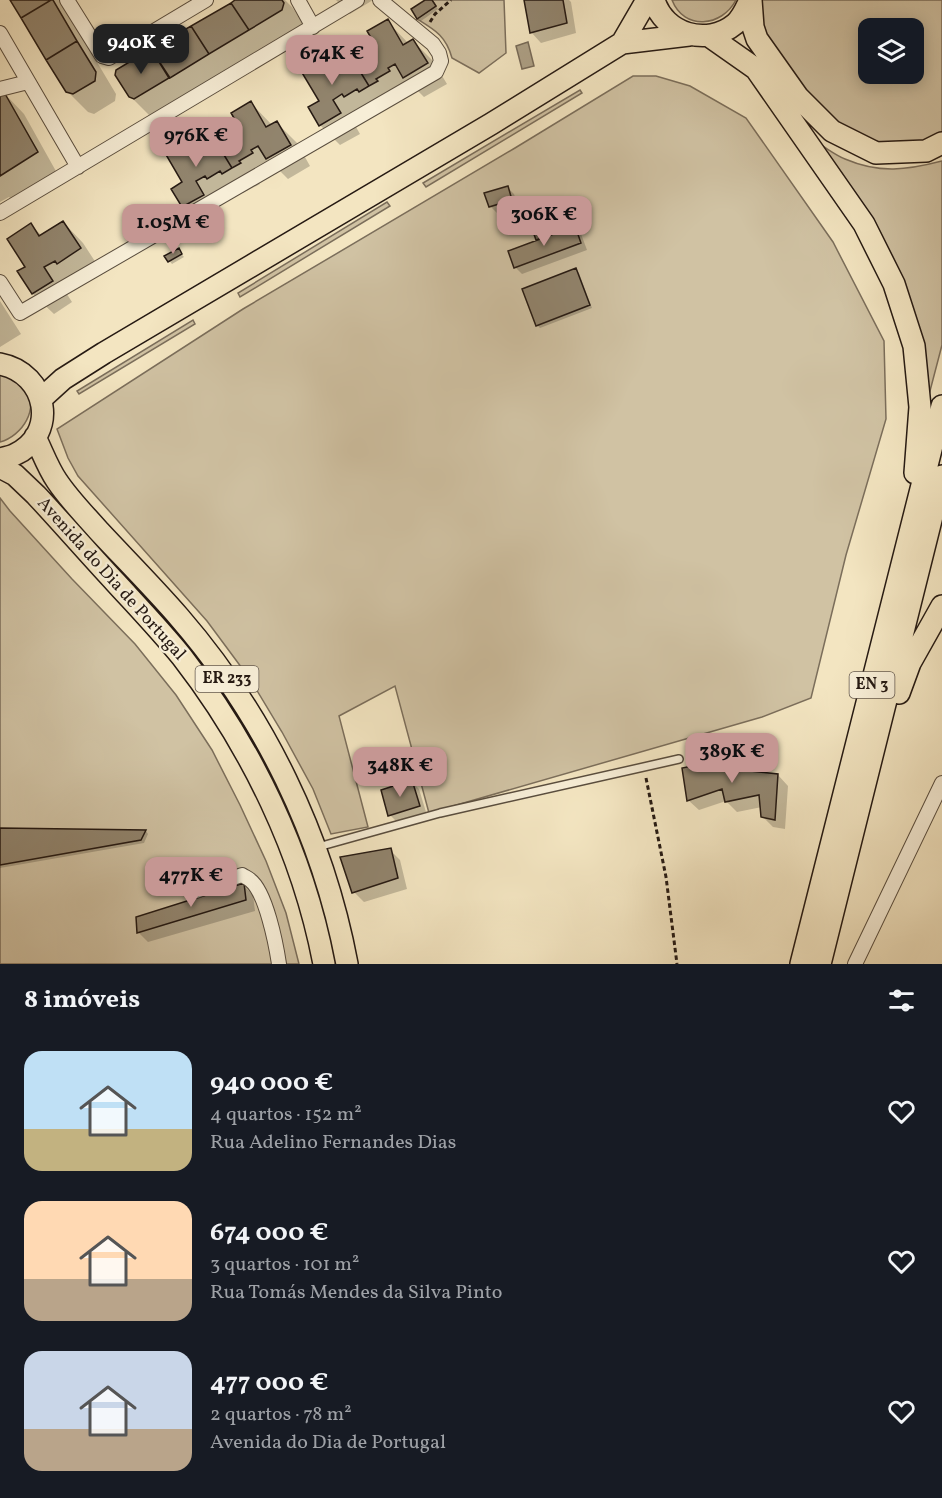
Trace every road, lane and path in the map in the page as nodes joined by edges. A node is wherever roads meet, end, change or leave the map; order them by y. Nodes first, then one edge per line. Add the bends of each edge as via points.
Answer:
1 (67, 0) edge
2 (206, 0) edge
3 (298, 0) edge
4 (357, 0) edge
5 (380, 0) edge
6 (647, 0) edge
7 (654, 0) edge
8 (751, 0) edge
9 (313, 27) junction
10 (0, 33) edge
11 (699, 35) junction
12 (622, 44) junction
13 (28, 82) junction
14 (0, 89) edge
15 (942, 143) edge
16 (78, 167) junction
17 (0, 213) edge
18 (0, 282) edge
19 (0, 364) edge
20 (37, 391) junction
21 (942, 406) edge
22 (35, 437) junction
23 (0, 459) edge
24 (0, 467) edge
25 (942, 476) edge
26 (911, 531) junction
27 (942, 606) edge
28 (679, 759) dead end
29 (644, 768) junction
30 (942, 783) edge
31 (860, 801) junction
32 (316, 847) junction
33 (196, 891) dead end
34 (279, 964) edge
35 (324, 964) edge
36 (347, 964) edge
37 (677, 964) edge
38 (801, 964) edge
39 (820, 964) edge
40 (855, 964) edge

1 - 2 street via 102,56 109,58
3 - 9 street
4 - 9 street
5 - 18 street via 434,44 441,61 435,72 20,313
6 - 12 main road
7 - 11 main road via 664,19 675,29
8 - 11 main road via 735,23 723,31
8 - 15 main road via 757,39 798,97 832,131 876,153 926,151
9 - 16 street
10 - 13 street
11 - 12 main road
11 - 26 main road via 756,69 864,224 894,284 914,346 920,407
12 - 20 main road
13 - 14 street
13 - 16 street
16 - 17 street
19 - 20 main road via 23,373
20 - 22 main road via 42,412
21 - 26 main road, EN 3
22 - 23 main road via 14,455
22 - 32 main road, Avenida do Dia de Portugal / ER 233 via 56,480 72,501 204,646 228,681 261,731
24 - 35 main road, Avenida do Dia de Portugal / ER 233 via 36,495 161,632 216,704 277,816 312,914
25 - 31 main road, EN 3
26 - 38 main road, EN 3
27 - 31 main road via 910,663
28 - 29 lane
29 - 32 lane via 440,813
29 - 37 path via 666,877
30 - 40 street
31 - 39 main road, EN 3
32 - 36 main road, Avenida do Dia de Portugal / ER 233
33 - 34 street via 242,875 252,881 265,905

